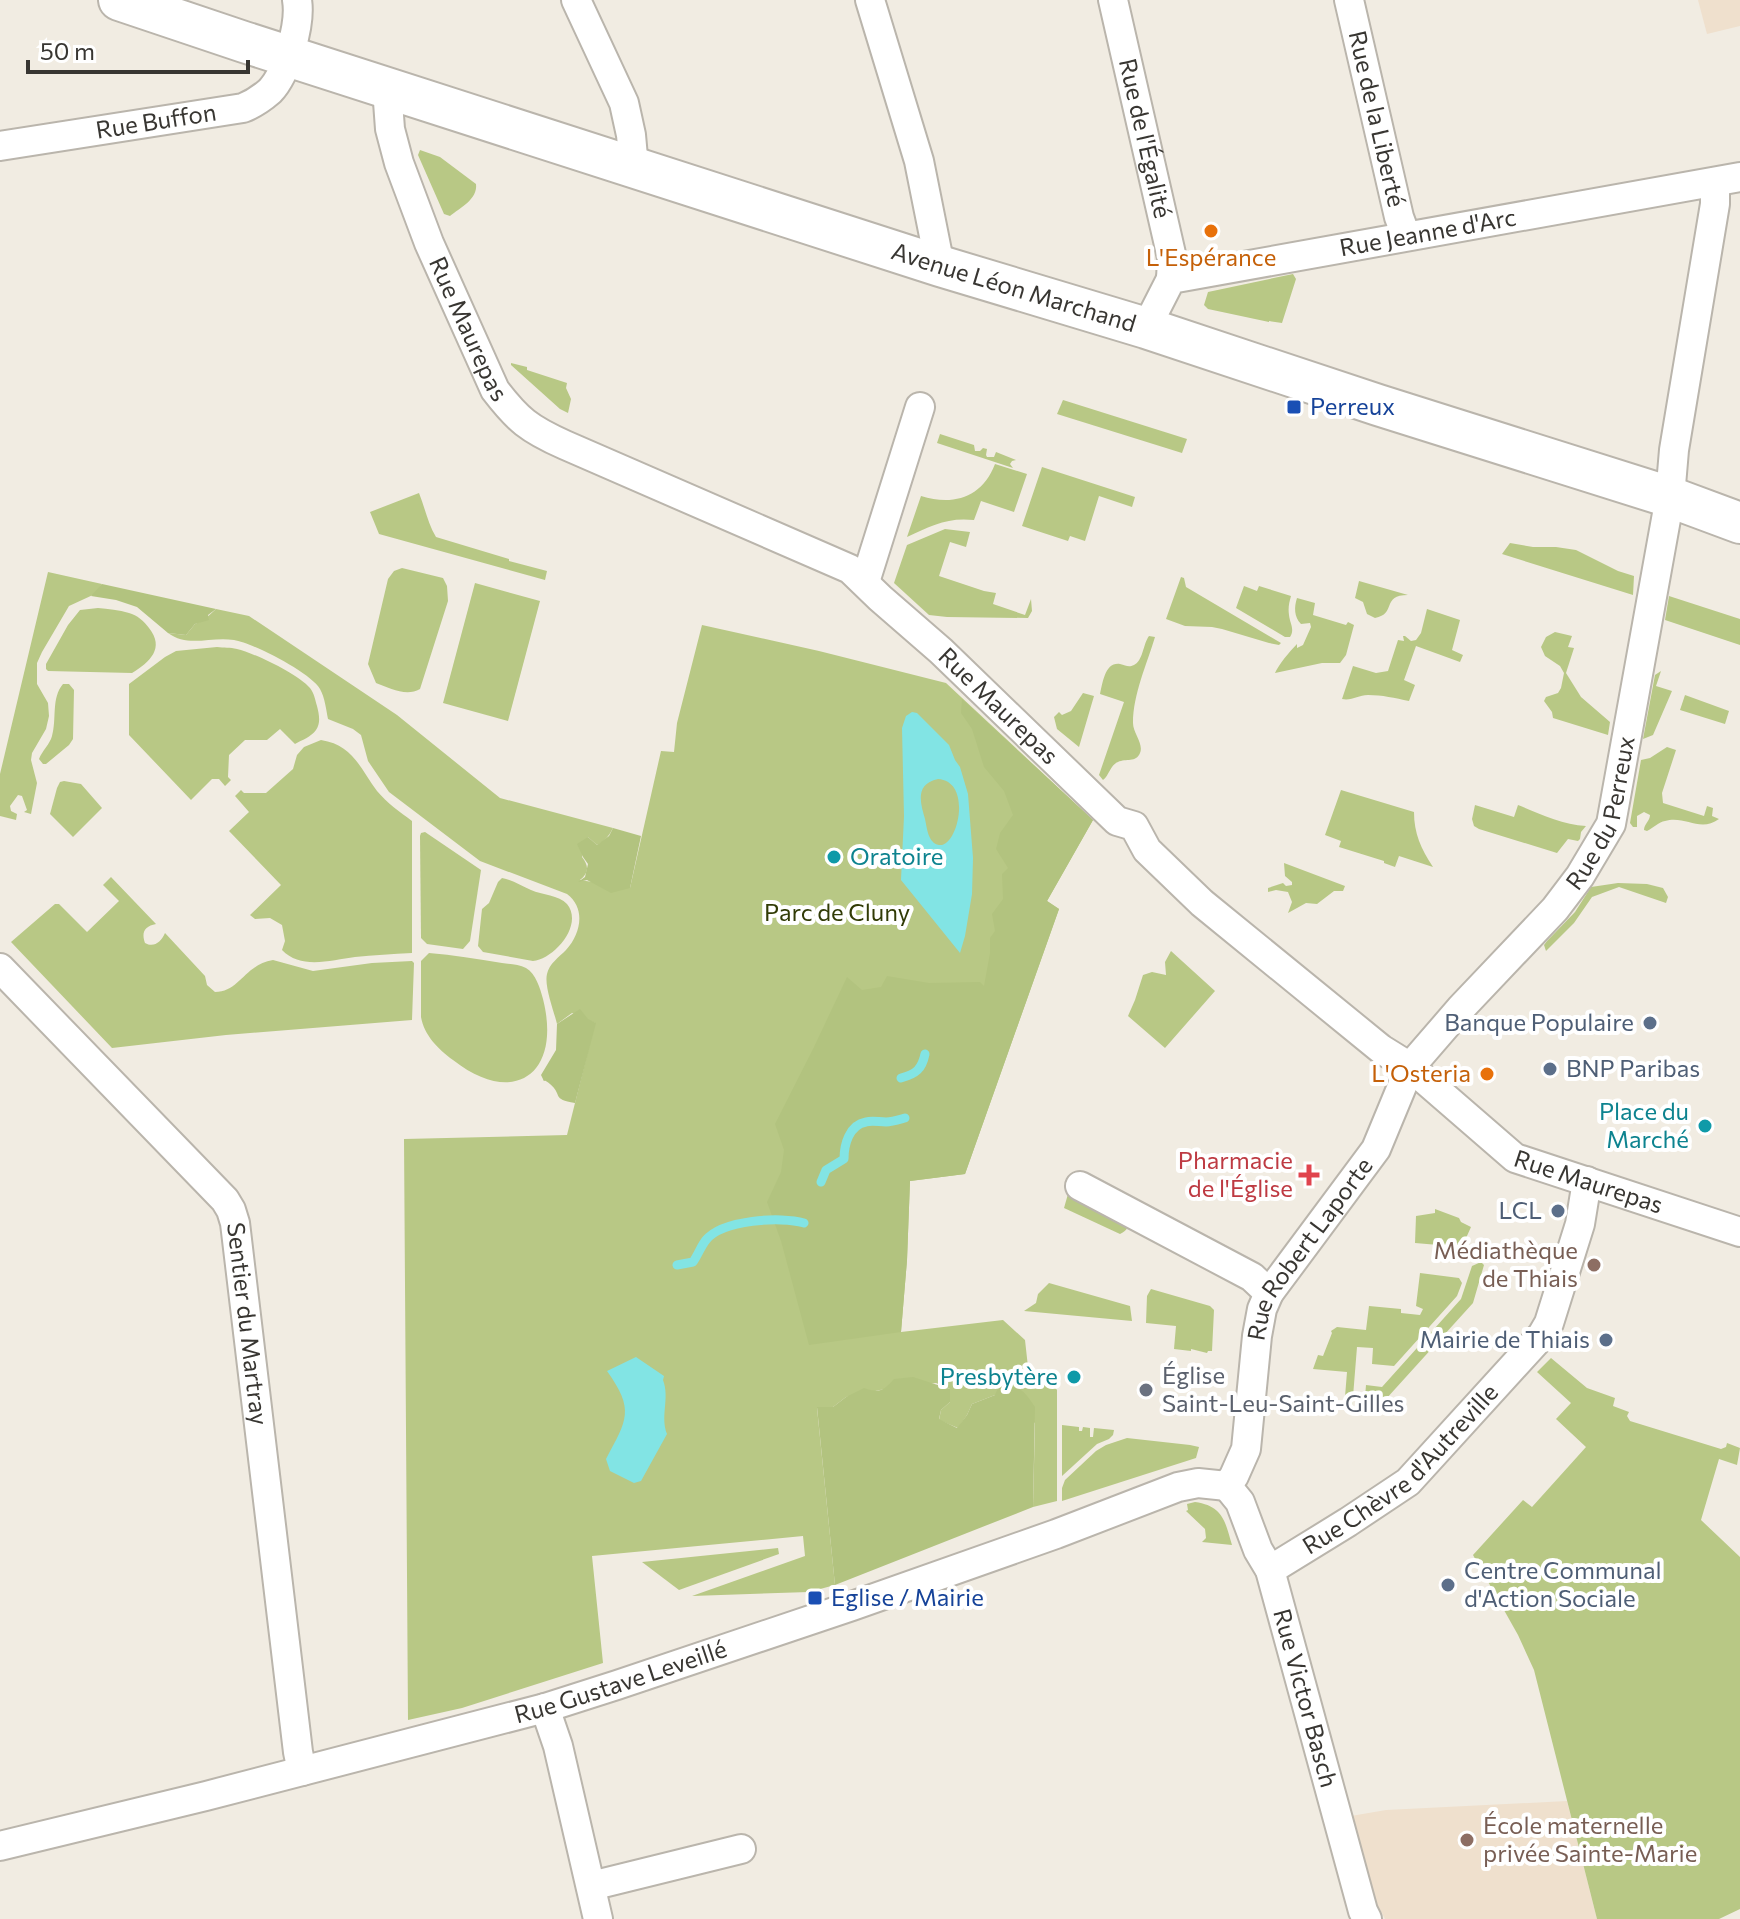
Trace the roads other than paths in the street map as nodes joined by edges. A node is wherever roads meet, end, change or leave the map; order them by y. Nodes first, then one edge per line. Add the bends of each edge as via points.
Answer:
1 (119, 0) edge
2 (297, 0) edge
3 (576, 0) edge
4 (870, 0) edge
5 (1113, 0) edge
6 (1349, 0) edge
7 (288, 56) junction
8 (387, 88) junction
9 (0, 146) edge
10 (634, 168) junction
11 (1727, 180) edge
12 (1406, 236) junction
13 (940, 266) junction
14 (1171, 279) junction
15 (1146, 328) junction
16 (920, 407) dead end
17 (1670, 497) junction
18 (1740, 523) edge
19 (865, 582) junction
20 (0, 968) edge
21 (1410, 1067) junction
22 (1587, 1181) junction
23 (1080, 1186) dead end
24 (1740, 1232) edge
25 (1269, 1293) junction
26 (1227, 1486) junction
27 (1270, 1570) junction
28 (545, 1708) junction
29 (302, 1771) junction
30 (0, 1846) edge
31 (741, 1849) dead end
32 (591, 1886) junction
33 (598, 1919) edge
34 (1367, 1919) edge

1 - 7 main road, Avenue Léon Marchand
2 - 7 street, Rue Buffon via 297,26
3 - 10 street via 624,103
4 - 13 street via 919,161
5 - 14 street, Rue de l'Égalité via 1172,258
6 - 12 street, Rue de la Liberté
7 - 8 main road, Avenue Léon Marchand
7 - 9 street, Rue Buffon via 270,90 243,108
8 - 10 main road, Avenue Léon Marchand
8 - 19 street, Rue Maurepas via 394,149 429,243 495,390 511,411 529,428 850,569
10 - 13 main road, Avenue Léon Marchand
11 - 12 street, Rue Jeanne d'Arc
11 - 17 street, Rue du Perreux via 1715,204
12 - 14 street, Rue Jeanne d'Arc
13 - 15 main road, Avenue Léon Marchand
14 - 15 street
15 - 17 main road, Avenue Léon Marchand
16 - 19 street
17 - 18 main road, Avenue Léon Marchand
17 - 21 street, Rue du Perreux via 1611,824 1555,909
19 - 21 street, Rue Maurepas via 1117,821 1134,826 1147,850 1202,903
20 - 29 street, Sentier du Martray via 231,1210
21 - 22 street, Rue Maurepas via 1515,1158
21 - 25 street, Rue Robert Laporte via 1376,1149
22 - 24 street, Rue Maurepas
22 - 27 street, Rue Chèvre d'Autreville via 1580,1224 1542,1335 1408,1482
23 - 25 street via 1252,1277
25 - 26 street, Rue Robert Laporte via 1257,1336 1246,1449
26 - 27 street, Rue Victor Basch via 1240,1502
26 - 28 street, Rue Gustave Leveillé via 1178,1487 845,1608
27 - 34 street, Rue Victor Basch
28 - 29 street, Rue Gustave Leveillé
28 - 32 street
29 - 30 street, Rue Gustave Leveillé
31 - 32 street
32 - 33 street

